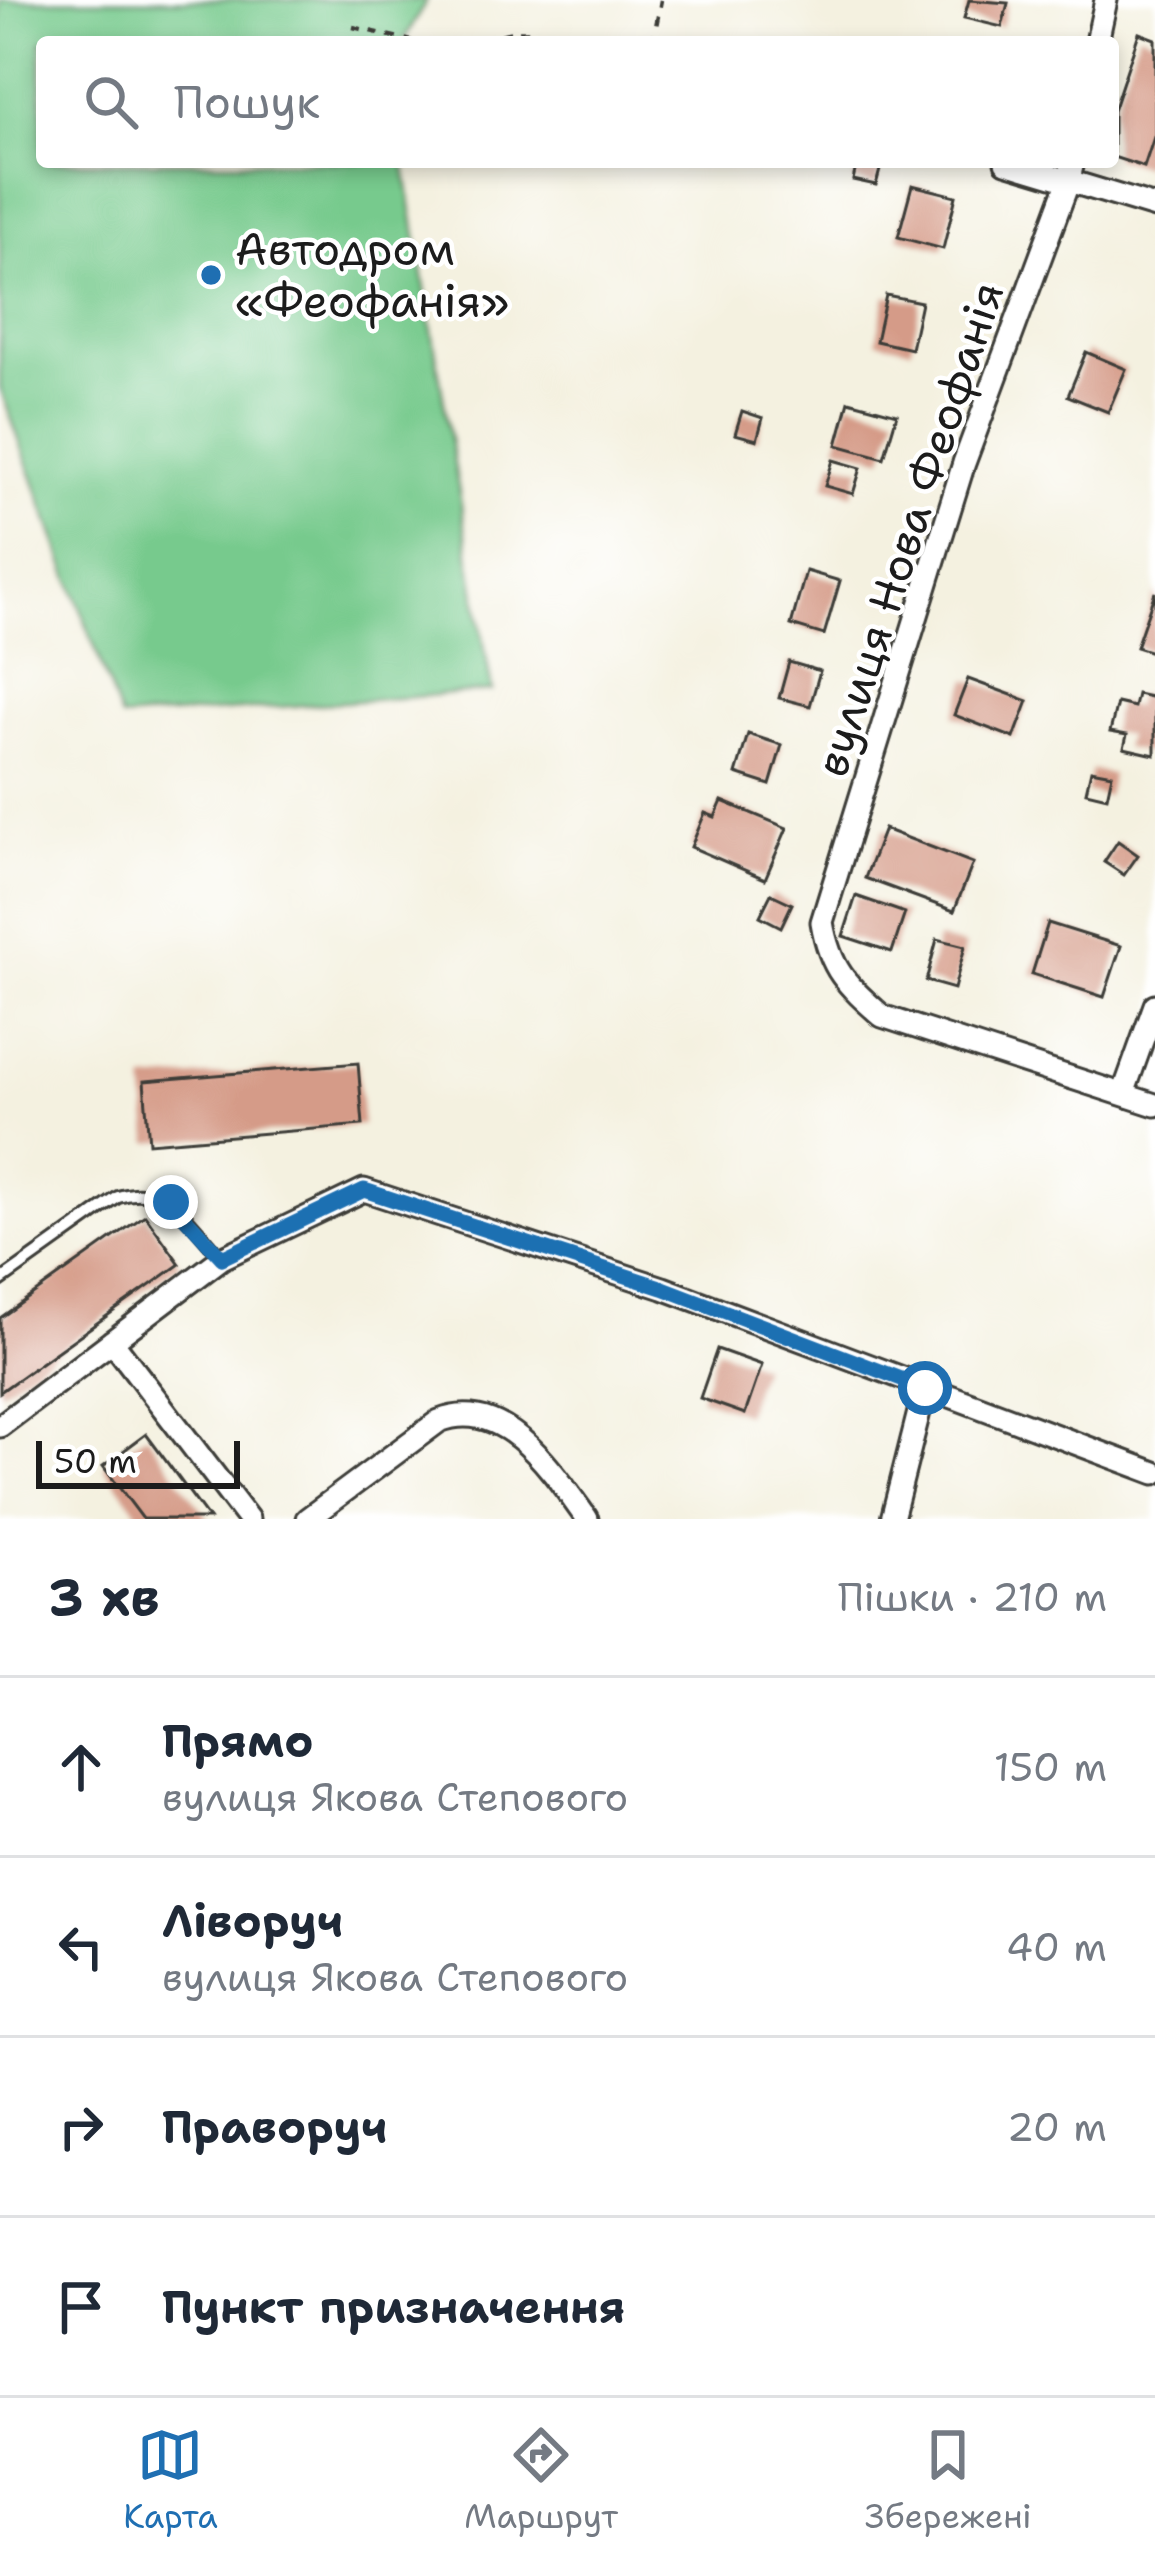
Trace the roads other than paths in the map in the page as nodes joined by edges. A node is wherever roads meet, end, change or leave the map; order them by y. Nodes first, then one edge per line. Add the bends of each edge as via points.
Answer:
1 (1106, 0) edge
2 (1098, 36) edge
3 (1071, 172) edge
4 (1155, 207) edge
5 (1155, 1004) edge
6 (1123, 1094) junction
7 (1155, 1105) edge
8 (222, 1258) junction
9 (0, 1281) edge
10 (112, 1341) junction
11 (925, 1388) junction
12 (0, 1426) edge
13 (1155, 1473) edge
14 (248, 1519) edge
15 (307, 1519) edge
16 (587, 1519) edge
17 (892, 1519) edge

1 - 2 street
3 - 4 street
3 - 6 street, вулиця Нова Феофанія via 964,463 822,922 828,957 882,1016
5 - 6 street
6 - 7 street
8 - 9 lane via 171,1202 134,1192
8 - 10 street
8 - 11 street via 364,1190 663,1288
10 - 12 street
10 - 14 street
11 - 13 street
11 - 17 street
15 - 16 street via 457,1414 508,1430 538,1454

